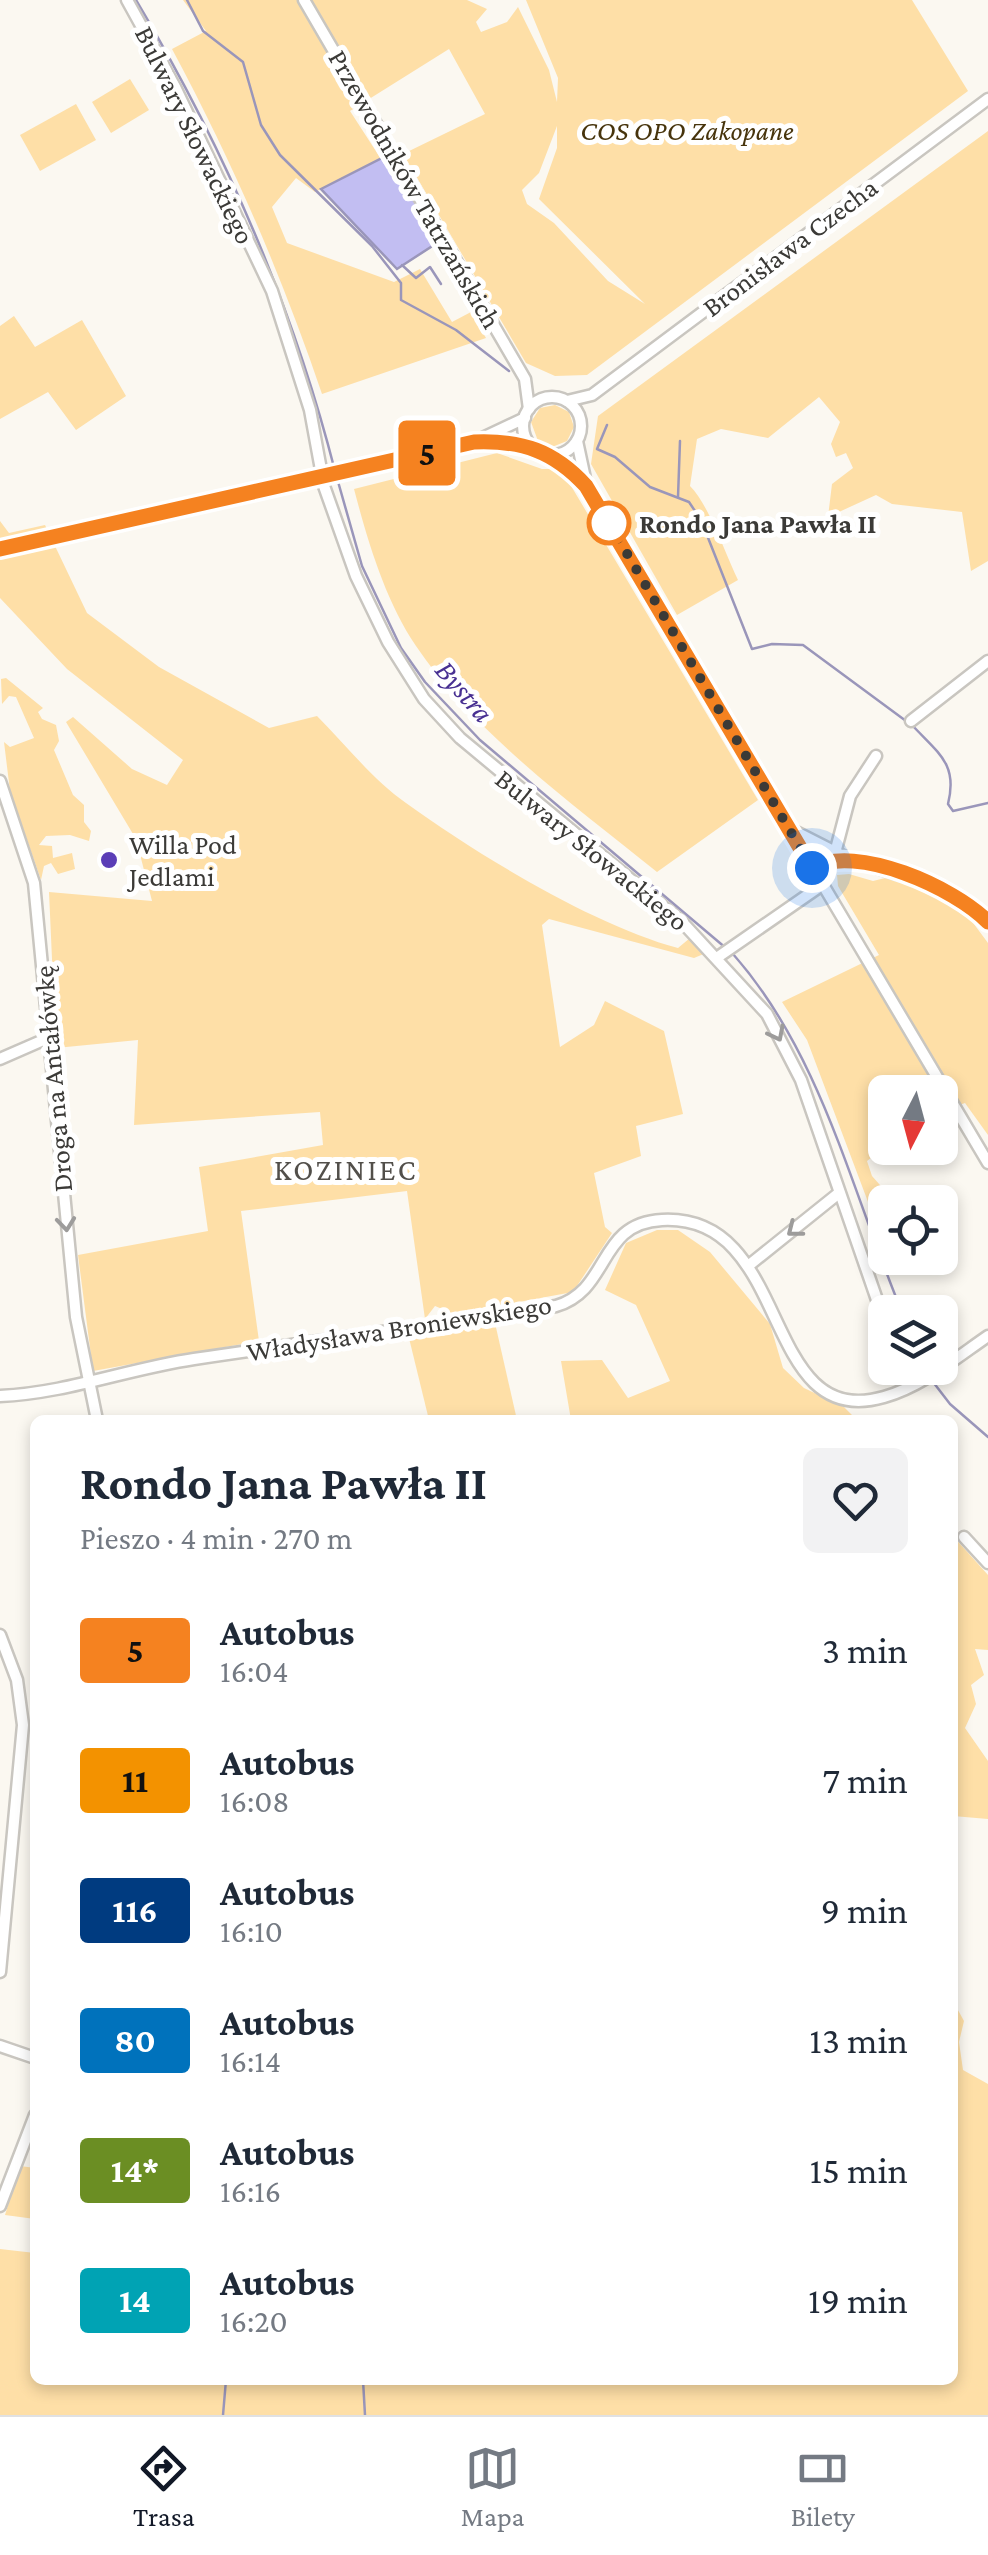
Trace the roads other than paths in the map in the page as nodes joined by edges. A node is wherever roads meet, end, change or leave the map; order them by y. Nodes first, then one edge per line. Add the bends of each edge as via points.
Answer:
1 (127, 0) edge
2 (304, 0) edge
3 (986, 104) edge
4 (526, 379) junction
5 (592, 395) junction
6 (549, 397) junction
7 (567, 401) junction
8 (527, 414) junction
9 (580, 419) junction
10 (577, 440) junction
11 (474, 442) junction
12 (531, 446) junction
13 (552, 454) junction
14 (324, 477) junction
15 (586, 486) junction
16 (0, 548) edge
17 (988, 661) edge
18 (910, 721) dead end
19 (876, 756) dead end
20 (0, 781) edge
21 (790, 829) junction
22 (835, 853) junction
23 (850, 860) junction
24 (812, 868) junction
25 (822, 884) junction
26 (988, 922) edge
27 (720, 956) junction
28 (48, 1038) junction
29 (0, 1059) edge
30 (988, 1163) edge
31 (839, 1193) junction
32 (748, 1266) junction
33 (875, 1295) edge
34 (988, 1336) edge
35 (958, 1356) edge
36 (87, 1381) junction
37 (910, 1385) edge
38 (0, 1396) edge
39 (96, 1415) edge
40 (964, 1537) dead end
41 (988, 1564) edge
42 (0, 1635) edge
43 (0, 1972) edge
44 (0, 2046) edge
45 (30, 2056) edge
46 (30, 2128) edge
47 (0, 2206) edge

1 - 14 street, Bulwary Słowackiego via 272,291
2 - 4 street, Przewodników Tatrzańskich
3 - 5 street, Bronisława Czecha
4 - 6 street
4 - 8 street
5 - 7 street, Bronisława Czecha
5 - 9 street, Bronisława Czecha
6 - 7 street
6 - 8 street
7 - 9 street
8 - 11 street
8 - 12 street via 524,432
9 - 10 street
10 - 13 street via 566,452
10 - 15 street
11 - 12 street
11 - 14 street
12 - 13 street
13 - 15 street
14 - 16 street
14 - 27 street, Bulwary Słowackiego via 380,626 433,710 506,780
15 - 21 street
17 - 18 street
19 - 22 street via 850,796
20 - 28 street, Droga na Antałówkę via 34,883
21 - 22 street
21 - 24 street
22 - 23 street
23 - 24 street via 830,858
23 - 26 street via 940,887
24 - 25 street
25 - 27 street
25 - 30 street
27 -> 31 street, Bulwary Słowackiego via 767,1014 801,1080
28 - 29 street
28 -> 36 street, Droga na Antałówkę
31 -> 32 street
31 - 33 street, Bulwary Słowackiego
32 - 36 street, Władysława Broniewskiego via 705,1228 648,1222 621,1234 585,1290 556,1306 192,1359
32 - 37 street, Władysława Broniewskiego via 794,1362 816,1386 861,1401
34 - 35 street, Władysława Broniewskiego
36 - 38 street, Władysława Broniewskiego via 56,1393
36 - 39 street, Droga na Antałówkę
40 - 41 street
42 - 43 street via 17,1680 23,1725
44 - 45 street
46 - 47 street

